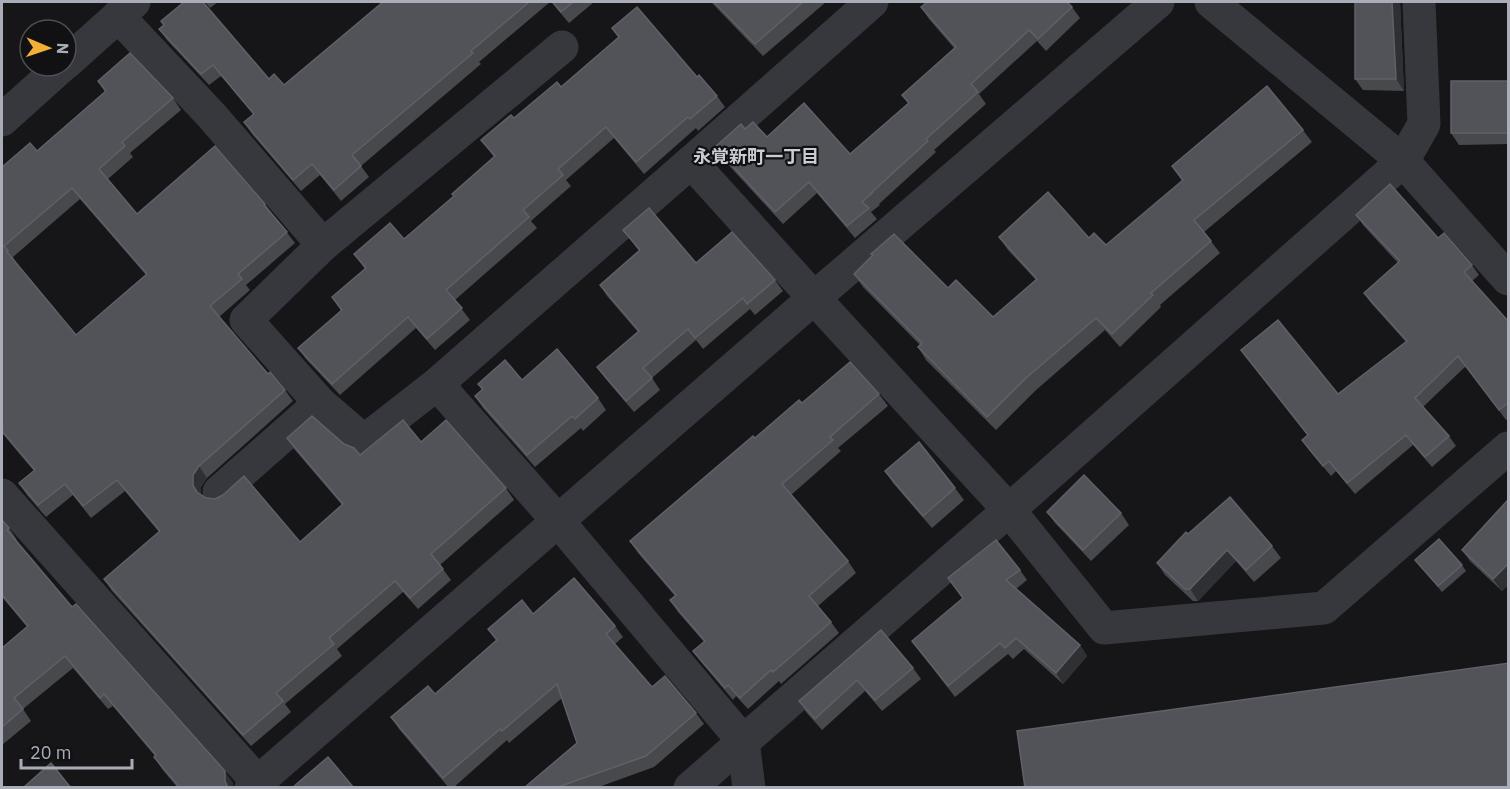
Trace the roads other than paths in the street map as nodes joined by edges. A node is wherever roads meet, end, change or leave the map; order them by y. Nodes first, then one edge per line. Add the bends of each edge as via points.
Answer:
1 (872, 2) edge
2 (1158, 2) edge
3 (1211, 2) edge
4 (1419, 2) edge
5 (127, 9) edge
6 (562, 47) dead end
7 (78, 52) edge
8 (49, 78) edge
9 (2, 120) edge
10 (1403, 160) junction
11 (691, 162) junction
12 (323, 245) junction
13 (1509, 279) edge
14 (814, 298) junction
15 (437, 384) junction
16 (320, 403) junction
17 (1509, 448) edge
18 (219, 492) dead end
19 (2, 495) edge
20 (1010, 510) junction
21 (558, 521) junction
22 (743, 741) junction
23 (257, 786) edge
24 (690, 788) edge
25 (749, 788) edge

1 - 11 street
2 - 14 street
3 - 10 street
4 - 10 street via 1425,124
5 - 7 street
5 - 12 street
6 - 12 street
8 - 9 street
10 - 13 street
10 - 20 street
11 - 14 street
11 - 15 street
12 - 16 street via 246,320
14 - 20 street
14 - 21 street
15 - 16 street via 364,441
15 - 21 street
16 - 18 street
17 - 20 street via 1324,608 1104,628
19 - 23 street
20 - 22 street
21 - 22 street
21 - 23 street
22 - 24 street
22 - 25 street

